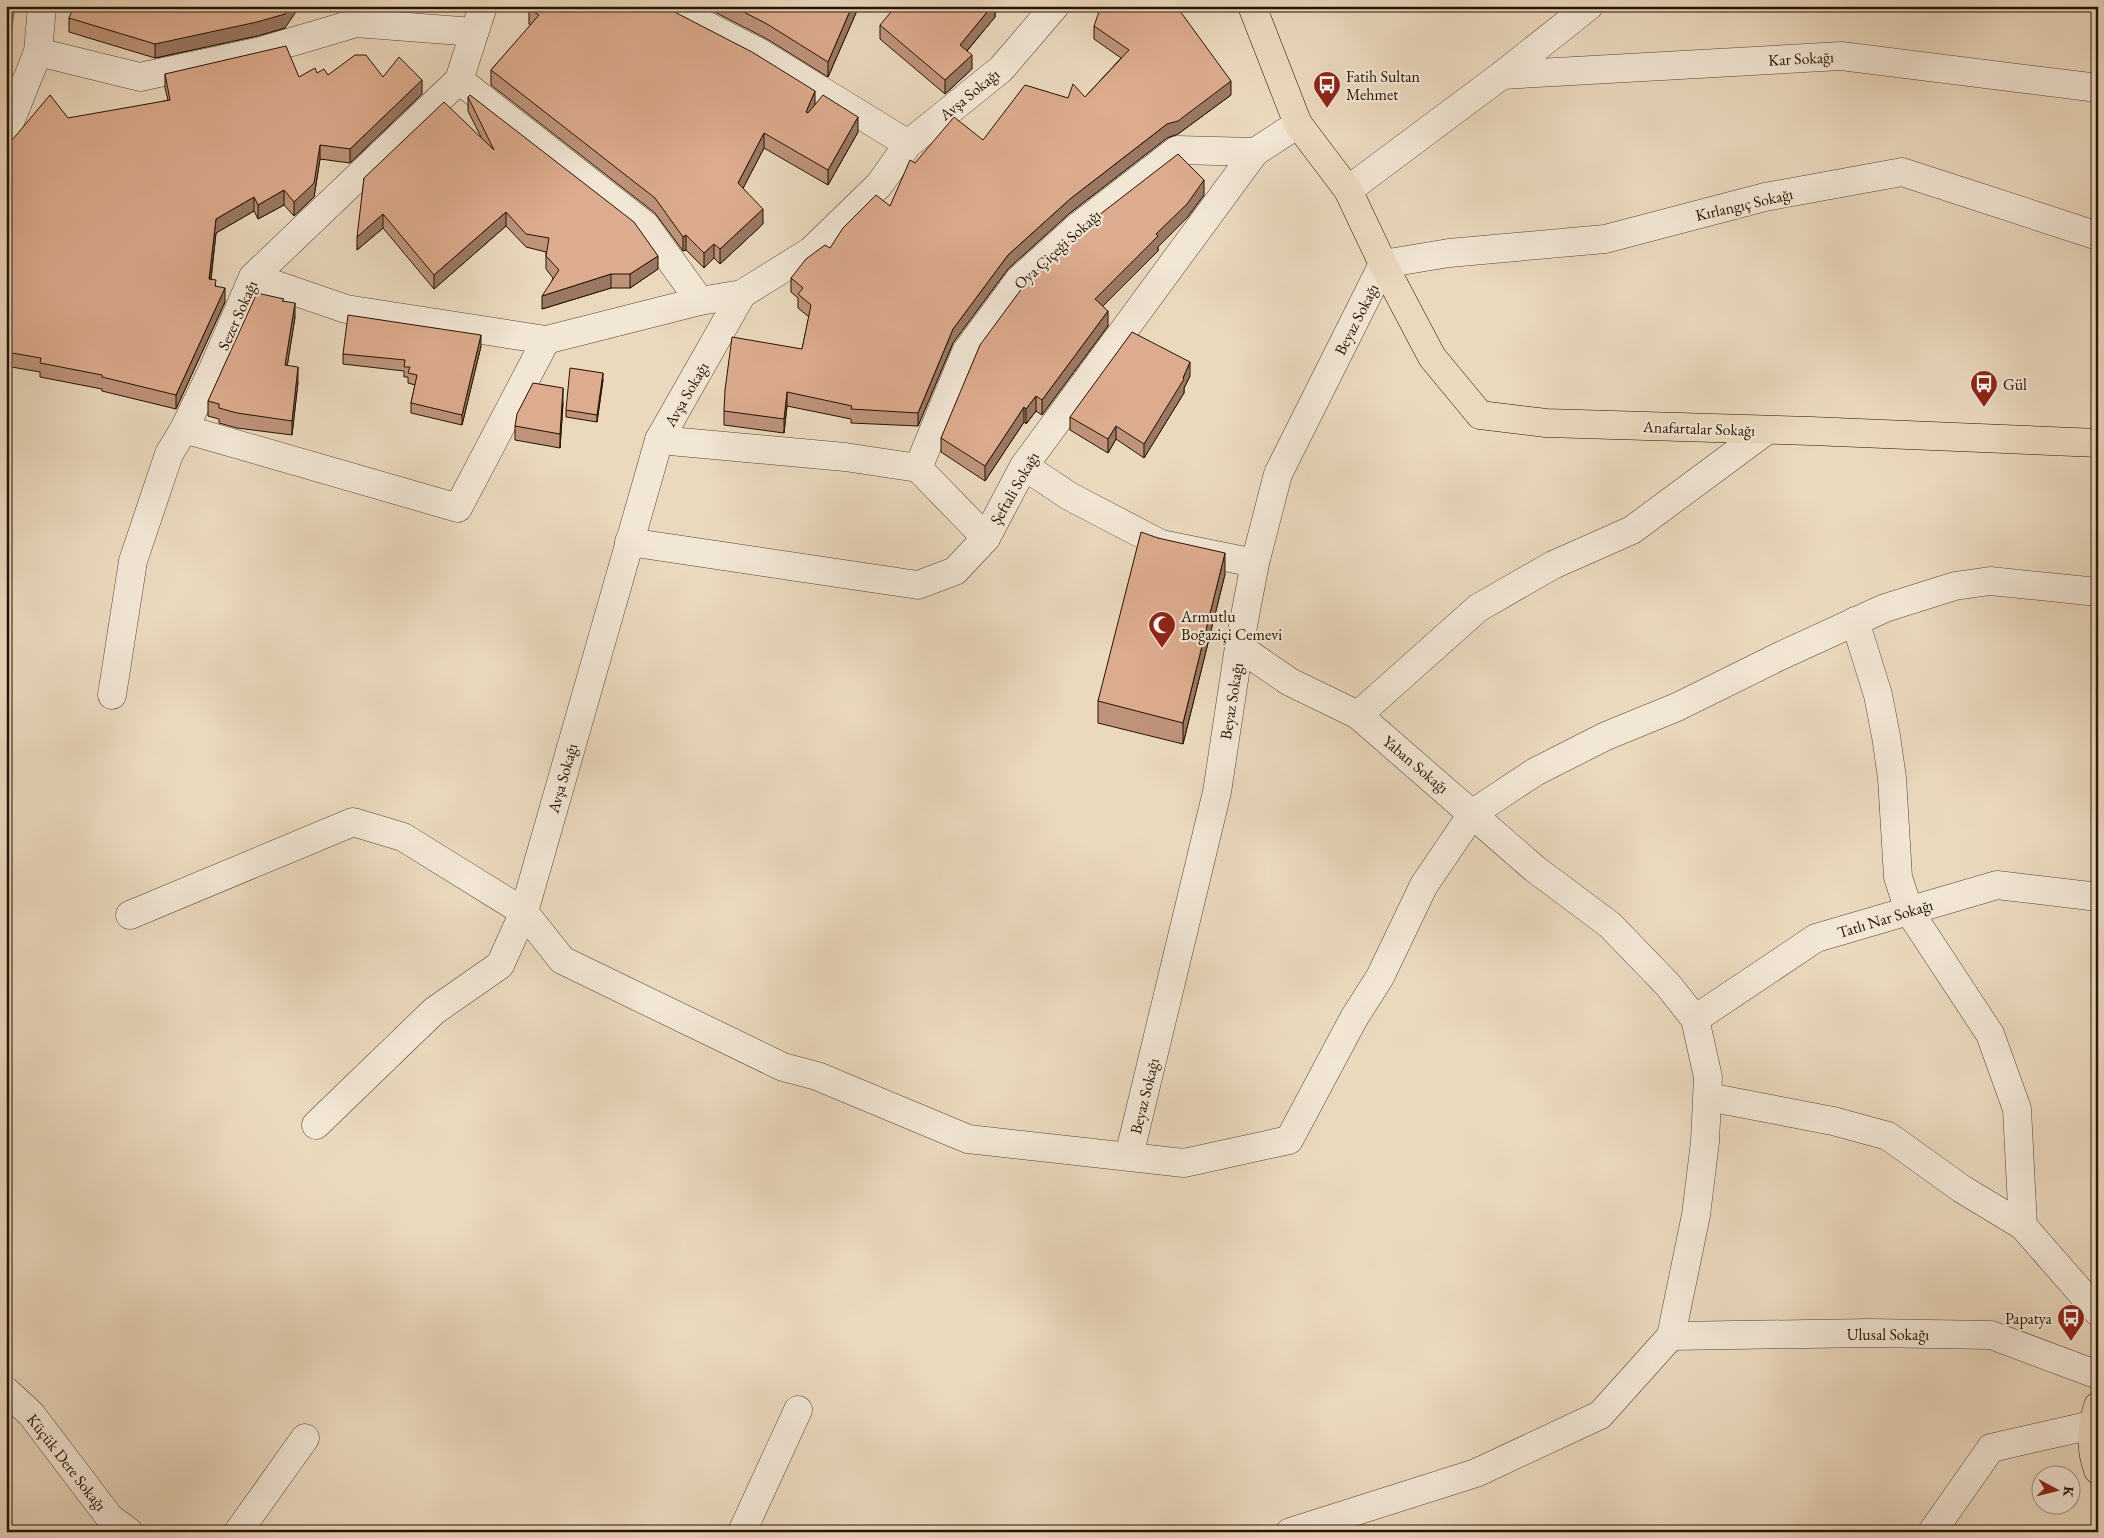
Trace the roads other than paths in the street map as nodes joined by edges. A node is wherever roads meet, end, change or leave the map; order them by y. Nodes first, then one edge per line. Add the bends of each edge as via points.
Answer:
1 (42, 6) edge
2 (483, 6) edge
3 (668, 6) edge
4 (1055, 6) edge
5 (1252, 6) edge
6 (1589, 6) edge
7 (474, 32) junction
8 (38, 52) junction
9 (1502, 75) junction
10 (459, 80) junction
11 (2098, 88) edge
12 (1298, 124) junction
13 (6, 132) edge
14 (908, 144) junction
15 (1255, 152) junction
16 (1348, 190) junction
17 (2098, 236) edge
18 (1383, 264) junction
19 (253, 277) junction
20 (742, 294) junction
21 (700, 301) junction
22 (546, 340) junction
23 (184, 429) junction
24 (1767, 430) junction
25 (660, 440) junction
26 (2098, 444) edge
27 (1024, 466) junction
28 (918, 468) junction
29 (986, 538) junction
30 (629, 542) junction
31 (1255, 563) junction
32 (2098, 592) edge
33 (1855, 622) junction
34 (1239, 647) junction
35 (112, 695) dead end
36 (1358, 715) junction
37 (1473, 814) junction
38 (2098, 897) edge
39 (1909, 911) junction
40 (524, 912) junction
41 (130, 915) dead end
42 (1695, 1019) junction
43 (1708, 1097) junction
44 (316, 1125) dead end
45 (1129, 1156) junction
46 (2023, 1226) junction
47 (2098, 1312) edge
48 (1671, 1336) junction
49 (2098, 1375) edge
50 (6, 1391) edge
51 (798, 1410) dead end
52 (2095, 1415) edge
53 (305, 1438) dead end
54 (2098, 1470) edge
55 (128, 1532) edge
56 (238, 1532) edge
57 (742, 1532) edge
58 (1290, 1532) edge
59 (1932, 1532) edge

1 - 8 street
2 - 7 street, Sezer Sokağı
3 - 14 street via 760,53
4 - 14 street, Avşa Sokağı via 1001,69
5 - 12 main road, Anafartalar Sokağı
6 - 9 street
7 - 8 street via 356,23 261,51 140,77
7 - 10 street, Sezer Sokağı
8 - 13 street
9 - 11 street, Kar Sokağı via 1841,56
9 - 16 street
10 - 19 street, Sezer Sokağı
10 - 21 street via 645,225
12 - 15 street, Şeftali Sokağı
12 - 16 main road, Anafartalar Sokağı
14 - 20 street, Avşa Sokağı via 879,185 811,251
15 - 27 street, Şeftali Sokağı
15 - 28 street, Oya Çiçeği Sokağı via 1177,150 1080,225 1019,280 966,352
16 - 18 main road, Anafartalar Sokağı
17 - 18 street, Kırlangıç Sokağı via 1902,172 1765,197 1605,239 1449,253
18 - 24 main road, Anafartalar Sokağı via 1432,357 1480,415 1546,423
18 - 31 street, Beyaz Sokağı via 1278,474
19 - 22 street via 346,309
19 - 23 street, Sezer Sokağı
20 - 21 street
20 - 25 street, Avşa Sokağı
21 - 22 street
22 - 23 street via 458,508
23 - 35 street, Sezer Sokağı via 169,454 133,561
24 - 26 main road, Anafartalar Sokağı
24 - 36 street via 1632,530 1553,565 1478,608
25 - 28 street
25 - 30 street, Avşa Sokağı
27 - 29 street, Şeftali Sokağı
27 - 31 street via 1069,496 1161,544
28 - 29 street
29 - 30 street, Şeftali Sokağı via 955,571 918,584
30 - 40 street, Avşa Sokağı
31 - 34 street, Beyaz Sokağı
32 - 33 street via 1990,581 1955,586 1885,608
33 - 37 street via 1677,707 1606,736 1535,772
33 - 39 street via 1878,695 1886,736 1898,877
34 - 36 street, Yaban Sokağı via 1290,682
34 - 45 street, Beyaz Sokağı via 1217,792
36 - 37 street, Yaban Sokağı
37 - 42 street, Yaban Sokağı via 1535,869 1610,926 1668,985
37 - 45 street via 1424,886 1380,977 1354,1018 1289,1140 1184,1162
38 - 39 street, Tatlı Nar Sokağı via 1997,885
39 - 42 street, Tatlı Nar Sokağı via 1816,938
39 - 46 street via 1990,1034 2017,1109
40 - 41 street via 402,837 353,822
40 - 44 street, Avşa Sokağı via 500,965 434,1011
40 - 45 street via 562,960 783,1067 817,1076 968,1139
42 - 43 street via 1708,1077
43 - 46 street via 1833,1121 1888,1136 1962,1189
43 - 48 street via 1696,1215
46 - 47 street
48 - 49 street, Ulusal Sokağı via 1991,1335
48 - 58 street via 1600,1415 1476,1473
50 - 55 street, Küçük Dere Sokağı via 31,1414 110,1518
51 - 57 street
52 - 54 main road via 2094,1461
52 - 59 street via 1991,1448
53 - 56 street

